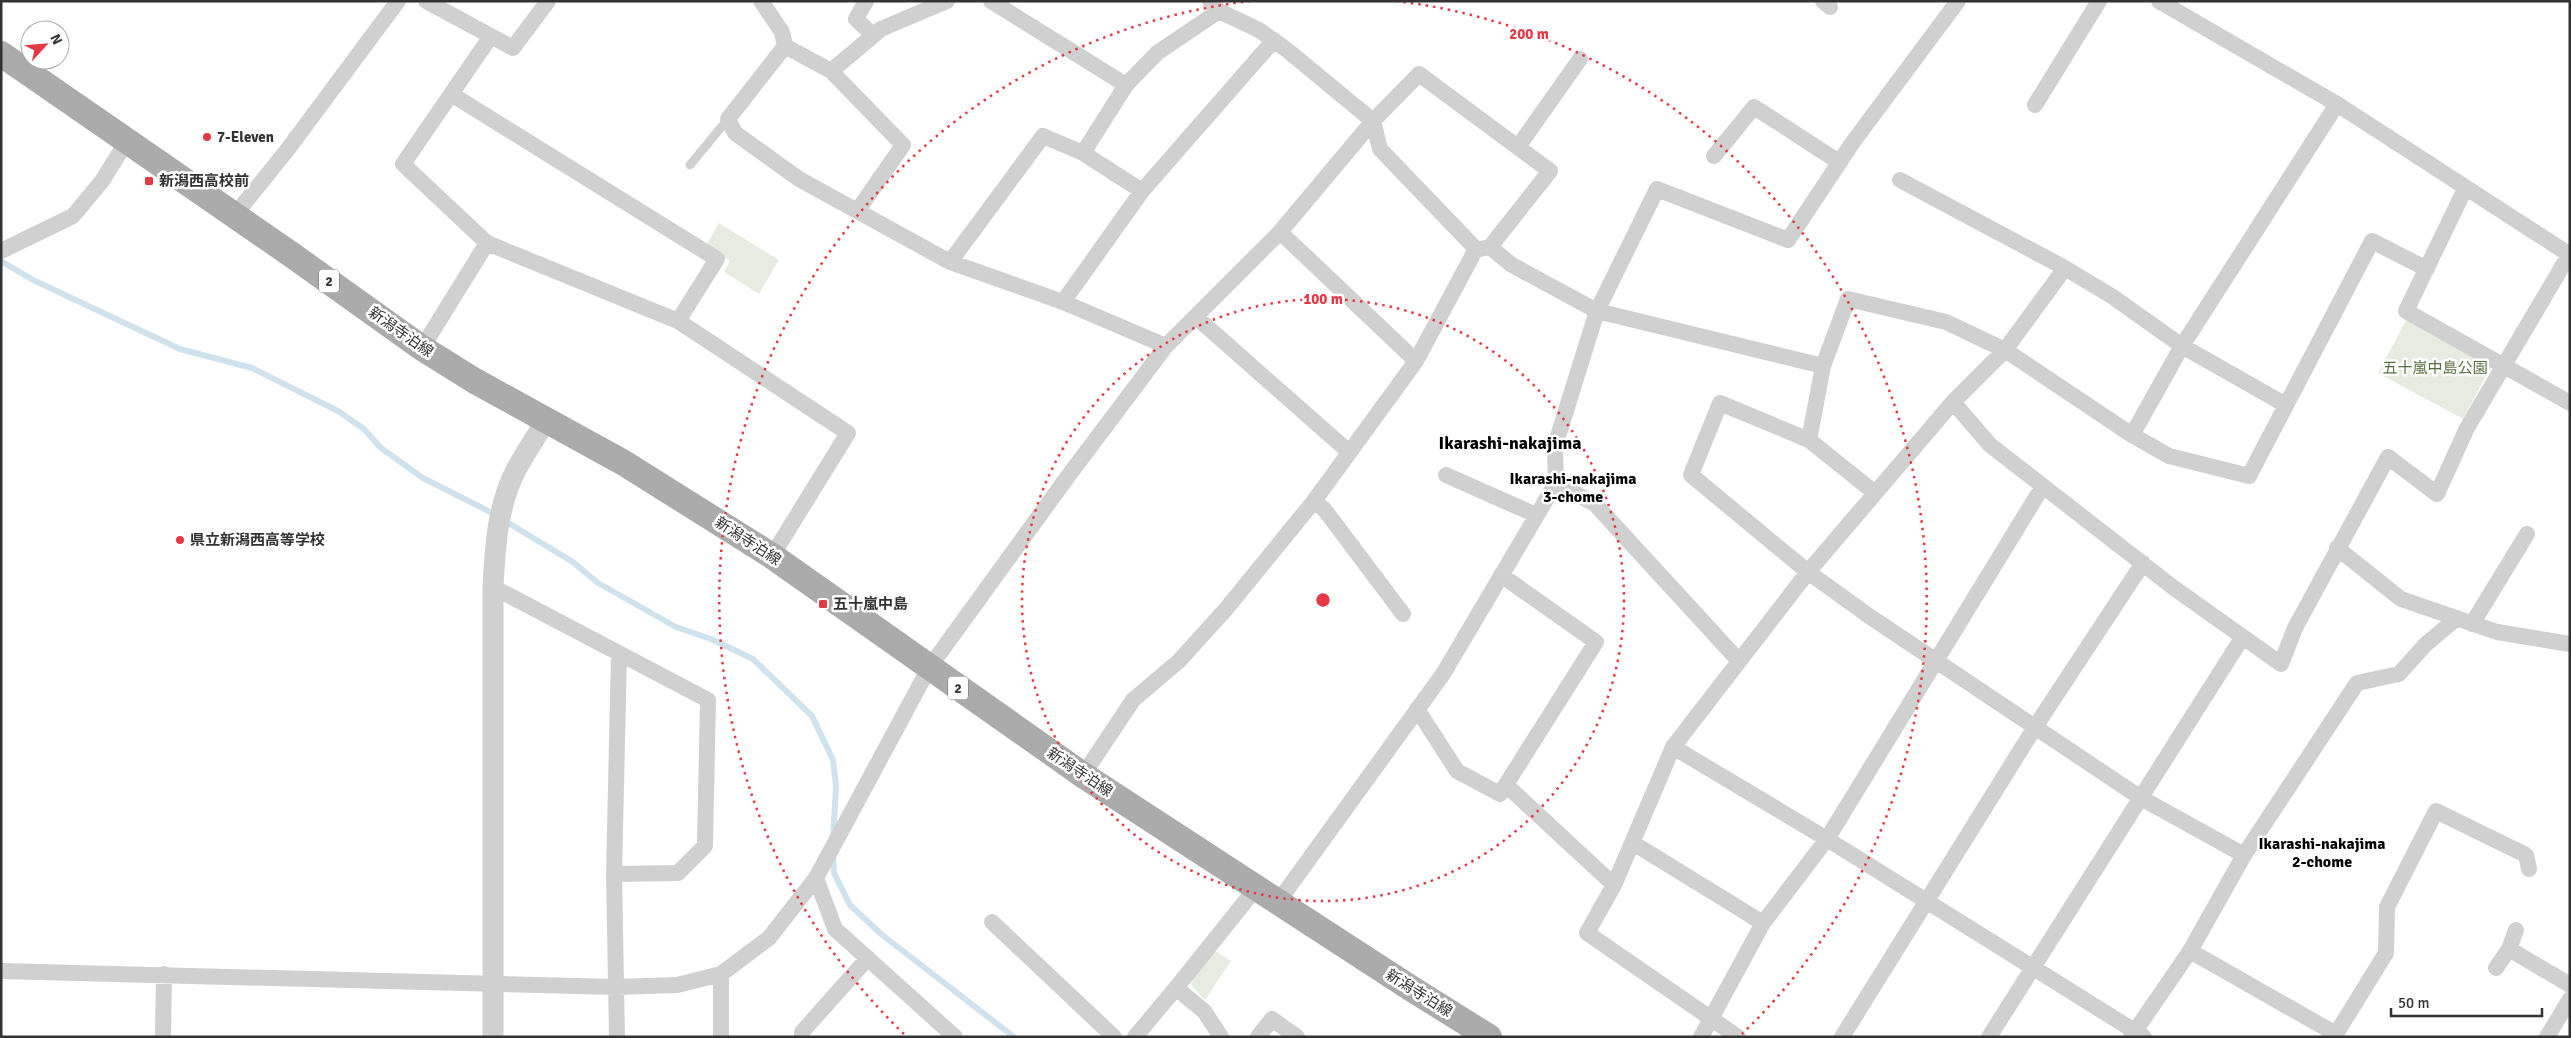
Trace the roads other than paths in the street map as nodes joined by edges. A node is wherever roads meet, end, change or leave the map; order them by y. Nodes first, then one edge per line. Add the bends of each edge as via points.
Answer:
1 (426, 1) edge
2 (548, 1) edge
3 (761, 1) edge
4 (866, 1) edge
5 (947, 1) edge
6 (991, 1) edge
7 (1958, 1) edge
8 (2100, 1) edge
9 (2159, 1) edge
10 (396, 2) edge
11 (1214, 6) edge
12 (873, 35) junction
13 (491, 36) junction
14 (1274, 40) junction
15 (785, 46) junction
16 (1, 54) edge
17 (1580, 59) dead end
18 (830, 71) junction
19 (1126, 85) junction
20 (451, 94) junction
21 (2337, 104) junction
22 (2035, 106) dead end
23 (728, 119) junction
24 (1373, 121) junction
25 (127, 141) junction
26 (1518, 147) junction
27 (1083, 153) junction
28 (1714, 156) dead end
29 (1839, 162) junction
30 (690, 165) dead end
31 (1900, 180) dead end
32 (2465, 189) junction
33 (1142, 191) junction
34 (858, 210) junction
35 (234, 216) junction
36 (1280, 232) junction
37 (488, 242) junction
38 (1483, 248) junction
39 (1, 252) edge
40 (2570, 255) edge
41 (950, 262) junction
42 (2066, 268) junction
43 (2427, 269) junction
44 (1063, 302) junction
45 (1597, 312) junction
46 (1196, 317) junction
47 (678, 321) junction
48 (1166, 346) junction
49 (2182, 346) junction
50 (422, 348) junction
51 (2004, 350) junction
52 (1416, 361) junction
53 (2503, 364) junction
54 (1823, 366) junction
55 (1953, 402) junction
56 (2570, 403) edge
57 (2286, 405) junction
58 (546, 421) junction
59 (2132, 435) junction
60 (1809, 440) junction
61 (1349, 452) junction
62 (1446, 476) dead end
63 (1556, 483) junction
64 (2044, 486) junction
65 (1875, 493) junction
66 (1314, 501) junction
67 (1536, 515) junction
68 (2527, 534) dead end
69 (2337, 548) junction
70 (772, 556) junction
71 (2143, 563) junction
72 (1808, 572) junction
73 (1501, 575) junction
74 (493, 588) junction
75 (1403, 614) dead end
76 (2457, 618) junction
77 (2472, 624) junction
78 (2242, 638) junction
79 (2570, 644) edge
80 (619, 654) junction
81 (1739, 661) junction
82 (1936, 661) junction
83 (929, 668) junction
84 (1418, 709) junction
85 (2035, 727) junction
86 (1673, 747) junction
87 (1084, 775) junction
88 (1506, 785) junction
89 (2141, 798) junction
90 (1827, 839) junction
91 (1633, 843) junction
92 (2244, 855) junction
93 (2528, 869) dead end
94 (614, 874) junction
95 (816, 878) junction
96 (1614, 885) junction
97 (1256, 888) junction
98 (1278, 902) junction
99 (1927, 903) junction
100 (992, 922) dead end
101 (1763, 923) junction
102 (2516, 930) dead end
103 (2509, 949) junction
104 (2190, 951) junction
105 (868, 958) junction
106 (2032, 968) junction
107 (2496, 968) dead end
108 (1, 971) edge
109 (164, 974) junction
110 (722, 974) junction
111 (494, 983) junction
112 (2570, 985) edge
113 (616, 987) junction
114 (1176, 988) junction
115 (2570, 999) edge
116 (1712, 1020) junction
117 (2137, 1035) edge
118 (2337, 1036) edge
119 (163, 1037) edge
120 (493, 1037) edge
121 (617, 1037) edge
122 (722, 1037) edge
123 (802, 1037) edge
124 (955, 1037) edge
125 (1114, 1037) edge
126 (1135, 1037) edge
127 (1221, 1037) edge
128 (1258, 1037) edge
129 (1297, 1037) edge
130 (1489, 1037) edge
131 (1701, 1037) edge
132 (1738, 1037) edge
133 (1842, 1037) edge
134 (1989, 1037) edge
135 (2547, 1037) edge

1 - 13 street
2 - 13 street via 513,48
3 - 15 street via 782,32
4 - 12 street via 856,19
5 - 12 street
6 - 19 street
7 - 29 street
8 - 22 street
9 - 21 street
10 - 35 street via 288,149
11 - 14 street
11 - 19 street via 1157,53
12 - 18 street
13 - 20 street
14 - 24 street
14 - 33 street
15 - 18 street
15 - 23 street
16 - 25 main road, 新潟寺泊線 / 2
17 - 26 street
18 - 34 street via 903,145
19 - 27 street
20 - 37 street via 403,164
20 - 47 street via 717,259
21 - 32 street
21 - 49 street
23 - 30 lane
23 - 34 street via 734,133 799,179
24 - 26 street via 1419,74
24 - 36 street
24 - 38 street via 1380,149
25 - 35 main road, 新潟寺泊線 / 2
25 - 39 street via 102,181 73,216
26 - 38 street via 1550,171
27 - 33 street
27 - 41 street via 1043,136
28 - 29 street via 1754,107
29 - 45 street via 1788,240 1657,189
31 - 42 street
32 - 40 street
32 - 43 street
33 - 44 street
34 - 41 street
35 - 50 main road, 新潟寺泊線 / 2
36 - 46 street
36 - 52 street
37 - 47 street
37 - 50 street
38 - 45 street
38 - 52 street
40 - 53 street
41 - 44 street
42 - 49 street
42 - 51 street
43 - 53 street via 2406,311
43 - 57 street via 2372,241
44 - 48 street
45 - 54 street
45 - 63 street via 1555,446
46 - 48 street
46 - 61 street
47 - 70 street via 848,433
48 - 83 street
49 - 57 street
49 - 59 street
50 - 58 main road, 新潟寺泊線 / 2
51 - 54 street via 1946,322 1848,299
51 - 55 street
51 - 59 street
52 - 61 street
53 - 56 street
53 - 69 street via 2467,428 2437,494 2388,457
54 - 60 street
55 - 64 street via 1990,445
55 - 65 street
57 - 59 street via 2249,476 2169,456
58 - 70 main road, 新潟寺泊線 / 2 via 624,463
58 - 74 street via 514,474 503,504 495,546
60 - 65 street
60 - 72 street via 1720,403 1691,475
61 - 66 street
62 - 67 street
63 - 67 street
63 - 81 street via 1595,504
64 - 71 street
64 - 82 street
65 - 72 street
66 - 75 street via 1324,509
66 - 87 street via 1179,661 1134,700
67 - 73 street
68 - 77 street
69 - 76 street via 2401,599
69 - 78 street via 2295,628 2281,664
70 - 83 main road, 新潟寺泊線 / 2
71 - 78 street
71 - 85 street
72 - 81 street
72 - 82 street
73 - 84 street via 1443,674
73 - 88 street via 1596,642
74 - 80 street
74 - 111 street
76 - 77 street
76 - 92 street via 2424,645 2399,674 2357,682
77 - 79 street via 2496,632
78 - 89 street
80 - 94 street
80 - 94 street via 708,700 705,846 678,873
81 - 86 street
82 - 85 street
82 - 90 street
83 - 87 main road, 新潟寺泊線 / 2
83 - 95 street
84 - 88 street via 1457,771 1500,794
84 - 98 street
85 - 89 street
85 - 99 street
86 - 90 street
86 - 91 street
87 - 97 main road, 新潟寺泊線 / 2
88 - 96 street
89 - 92 street
89 - 106 street
90 - 99 street
90 - 101 street
91 - 96 street
91 - 101 street
92 - 104 street
93 - 118 street via 2526,854 2436,812 2387,907 2386,953
94 - 113 street
95 - 105 street via 835,929
95 - 110 street via 769,938
96 - 116 street via 1587,933
97 - 98 main road, 新潟寺泊線 / 2
97 - 114 street
98 - 130 main road, 新潟寺泊線 / 2
99 - 106 street
99 - 133 street
100 - 125 street
101 - 116 street
102 - 103 street
103 - 107 street
103 - 112 street
104 - 117 street
104 - 118 street
105 - 123 street via 802,1032
105 - 124 street
106 - 117 street
106 - 134 street
108 - 109 street
109 - 111 street
109 - 119 street
110 - 113 street via 677,985
110 - 122 street
111 - 113 street
111 - 120 street
113 - 121 street
114 - 126 street
114 - 127 street via 1204,1011
115 - 135 street
116 - 131 street
116 - 132 street
128 - 129 street via 1272,1019

